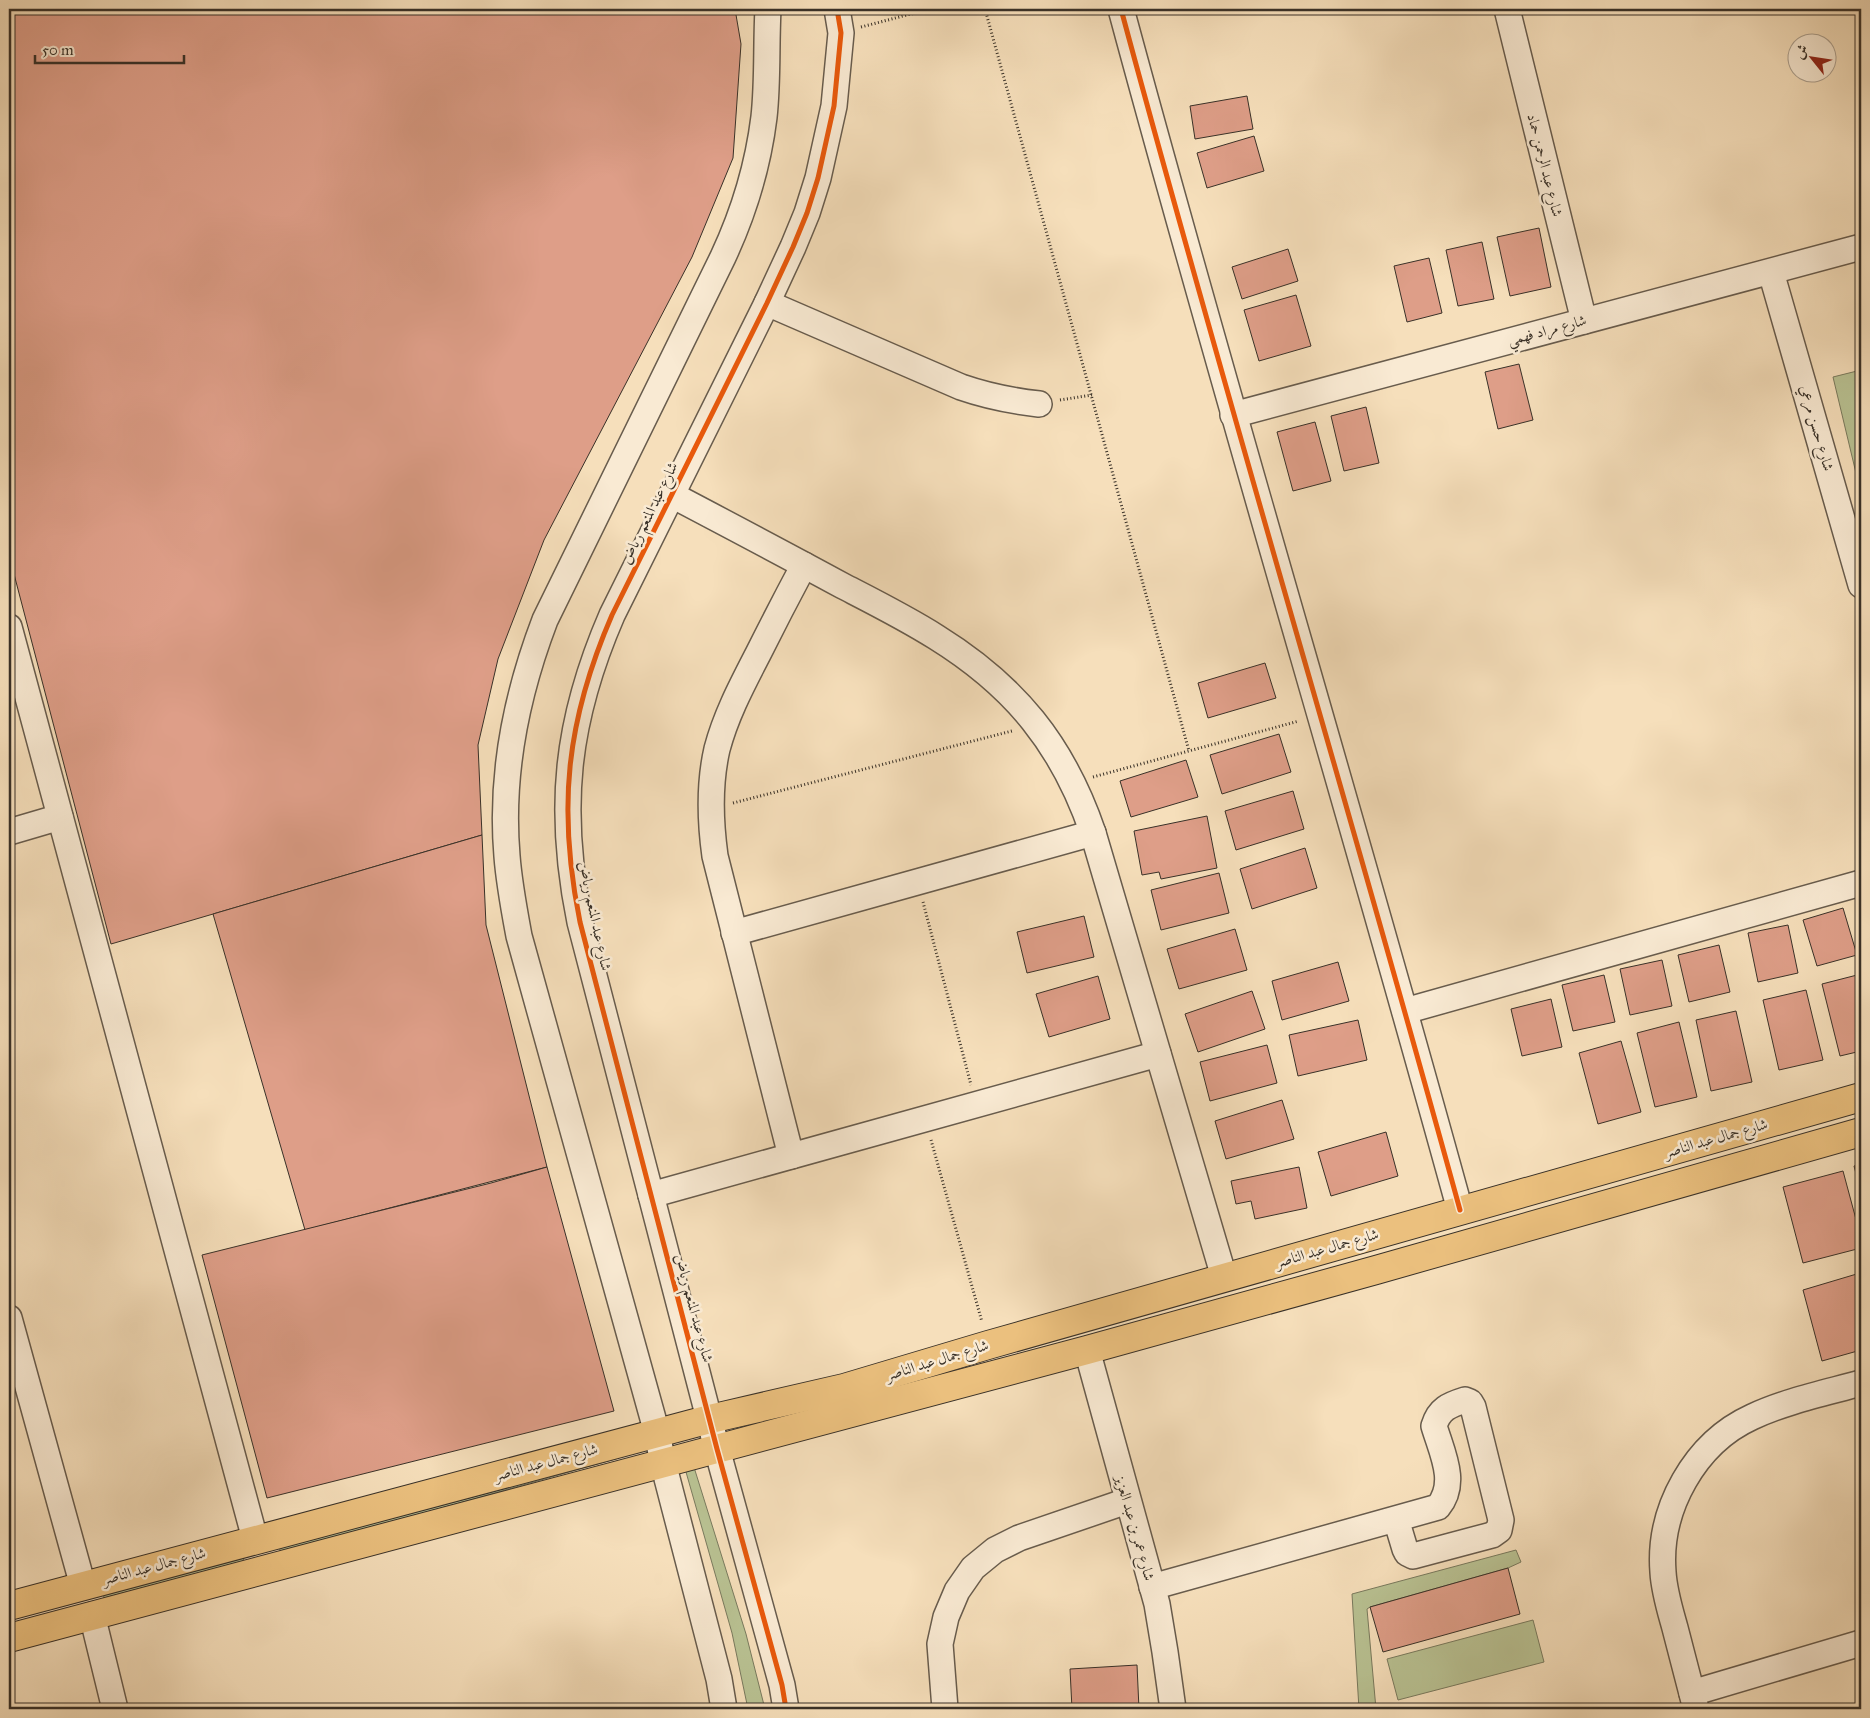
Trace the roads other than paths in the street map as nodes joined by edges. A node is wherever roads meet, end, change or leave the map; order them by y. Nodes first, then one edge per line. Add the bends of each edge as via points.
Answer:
1 (768, 9) edge
2 (1121, 9) edge
3 (1507, 9) edge
4 (839, 21) edge
5 (1861, 247) edge
6 (1771, 272) junction
7 (767, 303) junction
8 (1584, 321) junction
9 (1039, 404) road end
10 (1233, 415) junction
11 (672, 495) junction
12 (804, 565) junction
13 (1861, 585) edge
14 (9, 627) edge
15 (60, 817) junction
16 (9, 832) edge
17 (1093, 833) junction
18 (1861, 883) edge
19 (734, 933) junction
20 (1405, 1011) junction
21 (1158, 1054) junction
22 (1861, 1097) edge
23 (1861, 1132) edge
24 (792, 1156) junction
25 (651, 1195) junction
26 (1460, 1210) junction
27 (1224, 1278) junction
28 (9, 1318) edge
29 (1087, 1350) junction
30 (1861, 1383) edge
31 (710, 1419) junction
32 (657, 1433) junction
33 (717, 1449) junction
34 (663, 1463) junction
35 (1128, 1501) junction
36 (1396, 1519) junction
37 (255, 1540) junction
38 (83, 1586) junction
39 (1152, 1587) junction
40 (9, 1606) edge
41 (92, 1615) junction
42 (9, 1638) edge
43 (1861, 1643) edge
44 (1694, 1701) edge
45 (114, 1709) edge
46 (724, 1709) edge
47 (786, 1709) edge
48 (945, 1709) edge
49 (1172, 1709) edge

1 - 32 street via 764,116 754,171 739,224 545,620 520,696 507,776 507,856 519,936
2 - 10 street
3 - 8 street, شارع عبد الرحمن حماد
4 - 7 street, شارع عبد المنعم رياض via 834,106 818,178 793,247
5 - 6 street, شارع مراد فهمي
6 - 8 street, شارع مراد فهمي
6 - 13 street, شارع حسن مرعي
7 - 9 street via 961,387 986,396
7 - 11 street, شارع عبد المنعم رياض
8 - 10 street, شارع مراد فهمي
10 - 20 street
11 - 12 street
11 - 25 street, شارع عبد المنعم رياض via 612,615 596,655 578,714 568,783 569,853 580,922
12 - 17 street via 956,651 1015,699 1057,753
12 - 19 street via 736,695 717,750 710,809 715,856
14 - 15 street
15 - 16 street
15 - 37 street
17 - 19 street
17 - 21 street
18 - 20 street
19 - 24 street
20 - 26 street
21 - 24 street
21 - 27 street
22 - 26 main road, شارع جمال عبد الناصر
23 - 29 main road, شارع جمال عبد الناصر
24 - 25 street
25 - 31 street, شارع عبد المنعم رياض
26 - 27 main road, شارع جمال عبد الناصر
27 - 31 main road, شارع جمال عبد الناصر via 844,1388
28 - 38 street
29 - 33 main road, شارع جمال عبد الناصر
29 - 35 street, شارع عمر بن عبد العزيز
30 - 44 street via 1771,1408 1750,1418 1712,1445 1683,1482 1666,1525 1663,1572
31 - 32 main road, شارع جمال عبد الناصر
31 - 33 street, شارع عبد المنعم رياض
32 - 34 street
32 - 37 main road, شارع جمال عبد الناصر
33 - 34 main road, شارع جمال عبد الناصر
33 - 47 street, شارع عبد المنعم رياض via 782,1684
34 - 41 main road, شارع جمال عبد الناصر
34 - 46 street
35 - 39 street, شارع عمر بن عبد العزيز
35 - 48 street via 1019,1538 995,1550 973,1568 957,1591 946,1617 940,1644
36 - 36 street via 1438,1507 1443,1501 1449,1477 1434,1426 1440,1413 1450,1404 1470,1402 1501,1520 1499,1530 1492,1535 1413,1556 1405,1549
36 - 39 street
37 - 38 main road, شارع جمال عبد الناصر
38 - 40 main road, شارع جمال عبد الناصر
39 - 49 street, شارع عمر بن عبد العزيز via 1166,1652
41 - 42 main road, شارع جمال عبد الناصر
41 - 45 street
43 - 44 street

